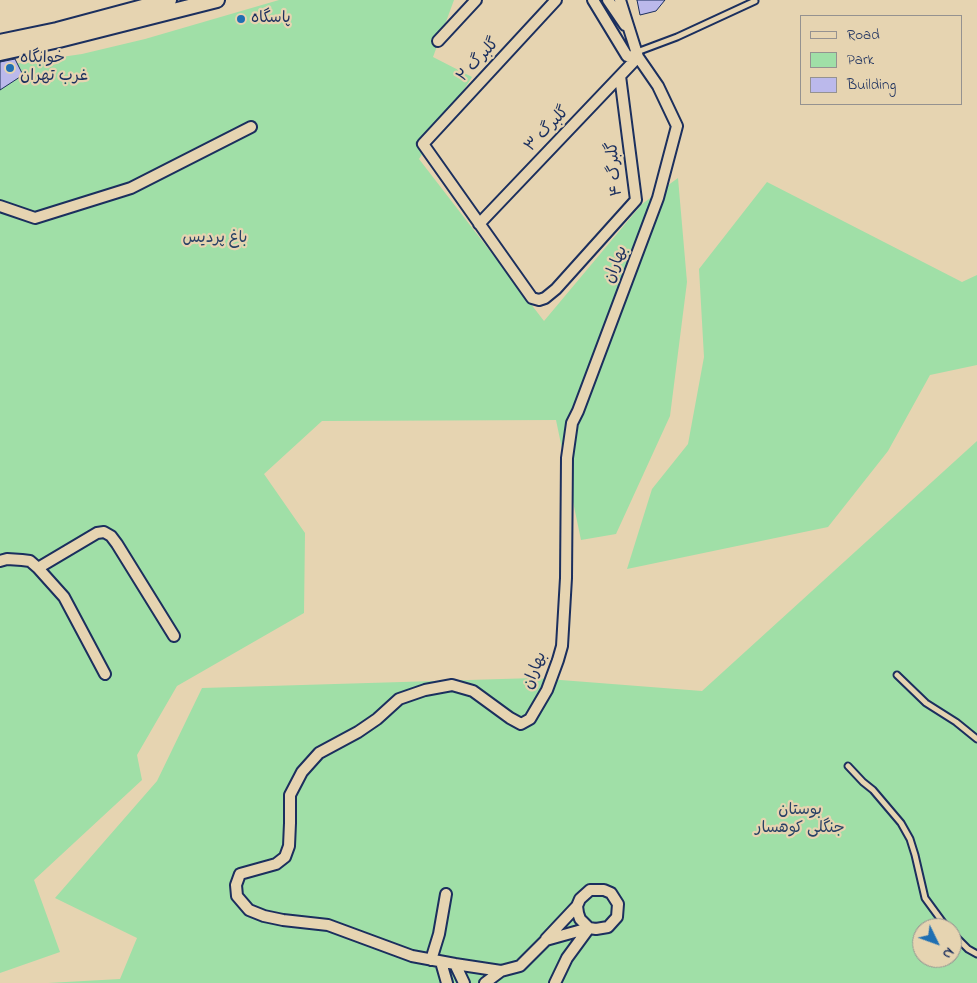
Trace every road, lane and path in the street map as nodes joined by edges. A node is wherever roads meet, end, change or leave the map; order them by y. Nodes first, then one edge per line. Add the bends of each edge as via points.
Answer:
1 (170, 0) edge
2 (217, 0) edge
3 (476, 0) edge
4 (556, 0) edge
5 (593, 0) edge
6 (608, 0) edge
7 (620, 0) edge
8 (755, 1) edge
9 (138, 4) edge
10 (123, 6) edge
11 (632, 33) junction
12 (438, 41) dead end
13 (0, 42) edge
14 (0, 53) edge
15 (627, 56) junction
16 (638, 57) junction
17 (620, 76) junction
18 (251, 126) dead end
19 (0, 206) edge
20 (479, 224) junction
21 (0, 561) edge
22 (38, 568) junction
23 (174, 636) dead end
24 (105, 674) dead end
25 (897, 675) dead end
26 (977, 740) edge
27 (848, 766) dead end
28 (446, 894) dead end
29 (577, 906) junction
30 (940, 918) edge
31 (589, 928) junction
32 (546, 940) junction
33 (962, 943) edge
34 (977, 954) edge
35 (431, 960) junction
36 (441, 962) junction
37 (456, 964) junction
38 (501, 972) junction
39 (447, 983) edge
40 (464, 983) edge
41 (485, 983) edge
42 (555, 983) edge

1 - 9 main road
2 - 14 main road
3 - 12 street
4 - 20 street, گلبرگ ۲ via 424,142
5 - 15 street
6 - 11 street
7 - 11 street
8 - 15 lane
9 - 10 main road
10 - 13 main road via 57,30
11 - 16 street
15 - 16 street
16 - 17 street, گلبرگ ۳
16 - 35 street, بهاران via 658,86 677,126 658,198 572,423 566,458 566,578 562,646 547,690 530,718 521,724 472,691 452,685 398,699 358,732 319,753 302,772 290,795 285,857 276,864 240,874 236,885 237,896 249,910 264,916 328,925
17 - 20 street, گلبرگ ۳
17 - 20 street, گلبرگ ۴ via 636,200 556,289 545,298 532,298
18 - 19 street via 131,188 35,218
21 - 22 street via 30,561
22 - 23 street via 104,532 117,544
22 - 24 street via 64,597
25 - 26 lane via 926,703
27 - 30 lane via 901,823 910,839 925,898
28 - 35 street
29 - 31 street via 580,919
29 - 31 street via 590,890 604,890 615,898 618,911 613,922 602,929
29 - 32 street
31 - 32 street
31 - 42 street via 567,958
32 - 38 street via 520,966
33 - 34 lane
35 - 36 street, بهاران
36 - 37 street, بهاران
36 - 39 street
37 - 38 street, بهاران
37 - 40 street
38 - 41 street

